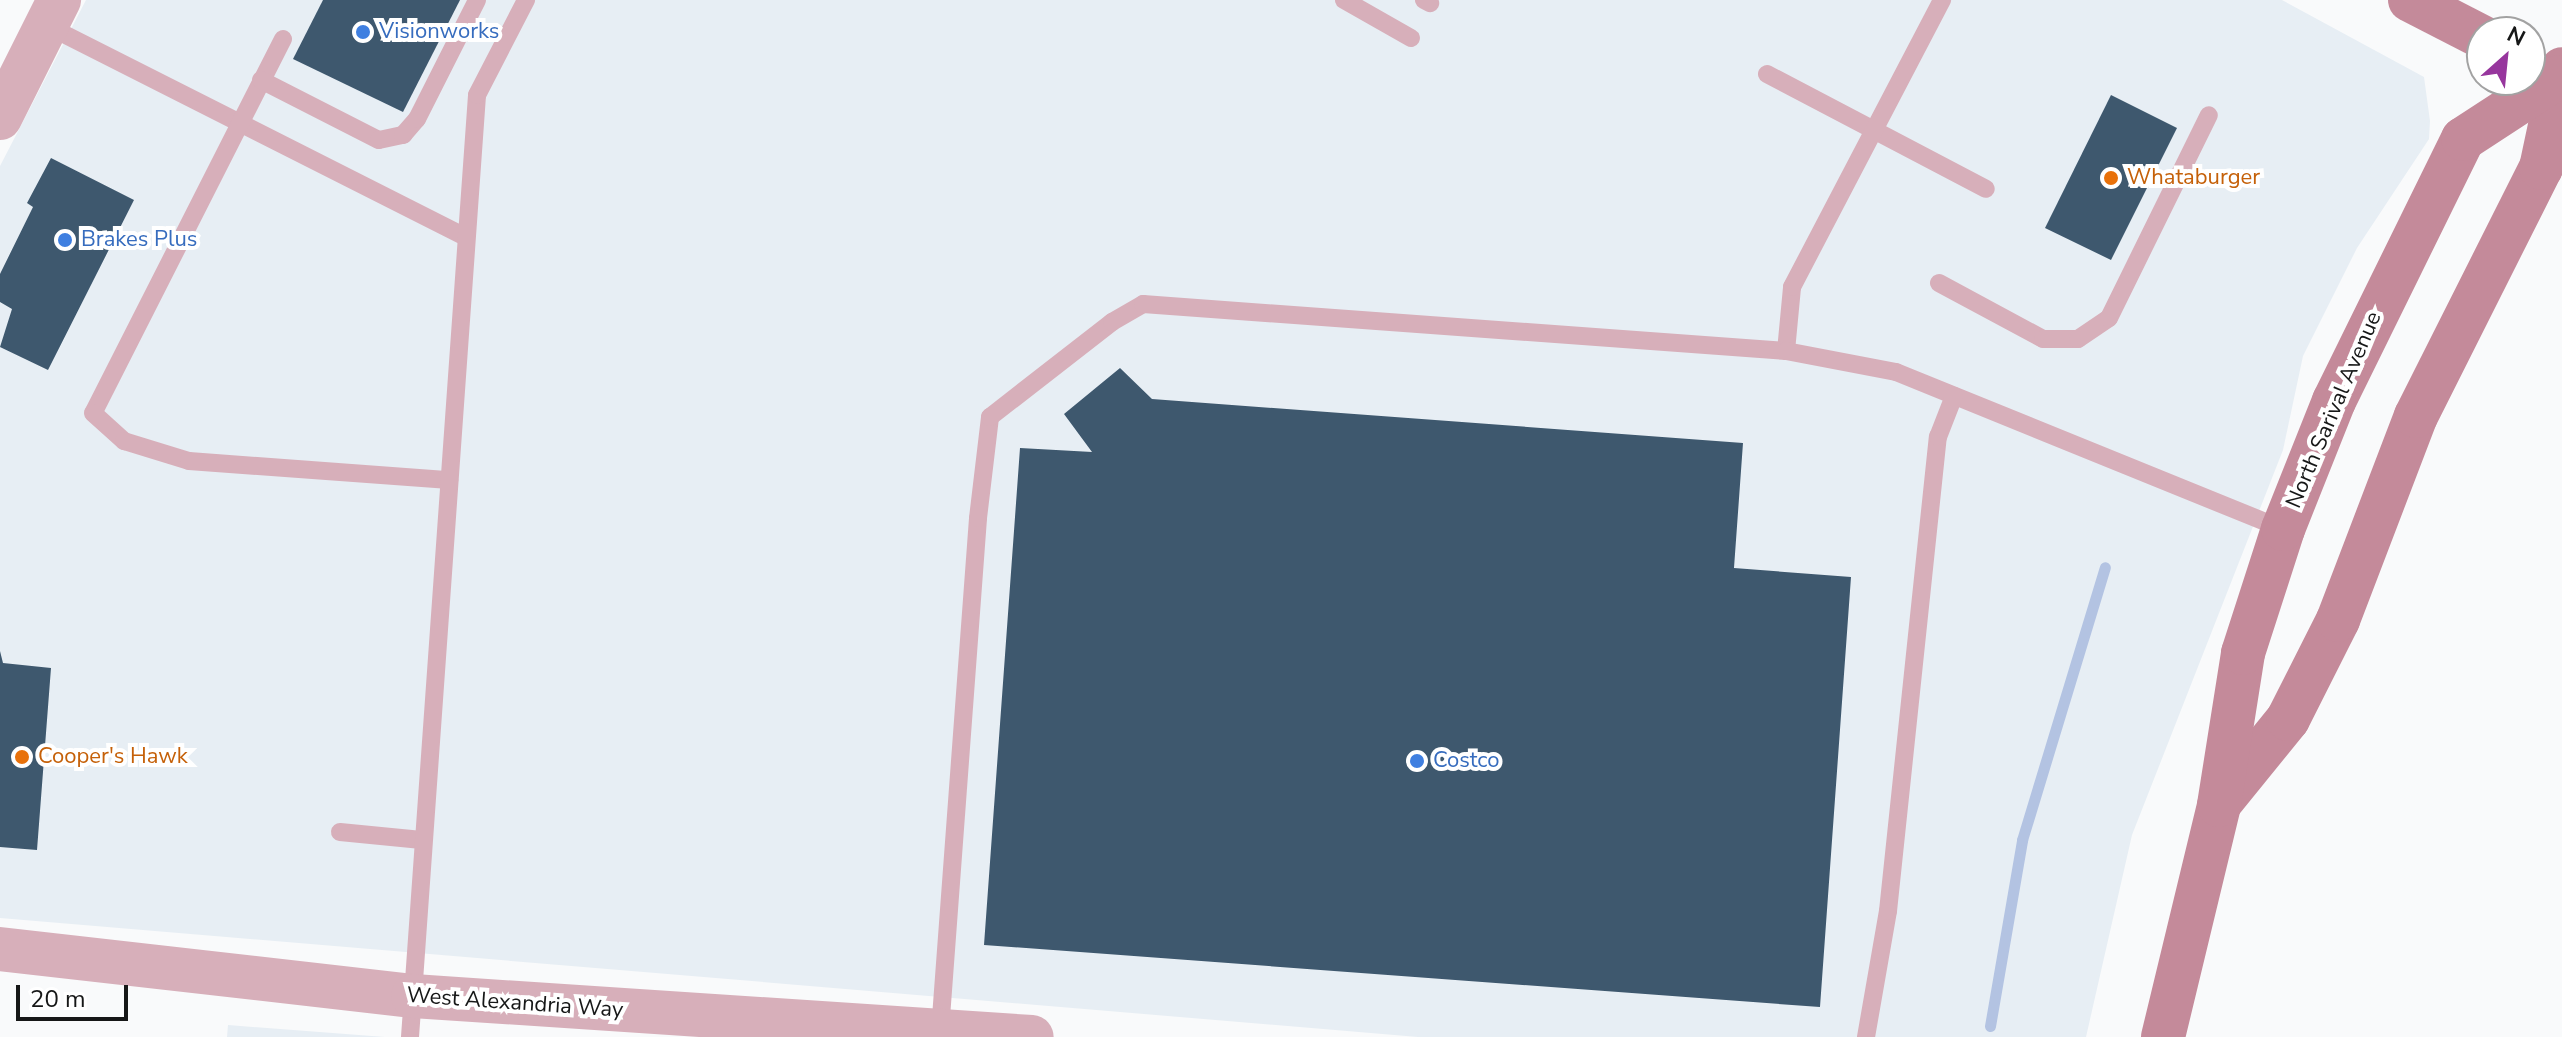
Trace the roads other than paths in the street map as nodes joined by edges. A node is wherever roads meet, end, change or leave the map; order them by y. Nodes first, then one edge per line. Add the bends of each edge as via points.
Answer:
1 (477, 0) edge
2 (526, 0) edge
3 (1344, 0) edge
4 (1942, 0) edge
5 (2410, 0) edge
6 (48, 8) edge
7 (2466, 29) edge
8 (1411, 38) dead end
9 (283, 39) dead end
10 (2553, 72) edge
11 (1767, 74) dead end
12 (261, 80) junction
13 (2209, 115) dead end
14 (0, 118) edge
15 (237, 125) junction
16 (1870, 133) junction
17 (1986, 189) dead end
18 (466, 237) junction
19 (1939, 283) dead end
20 (1786, 351) junction
21 (1954, 396) junction
22 (449, 480) junction
23 (2283, 529) junction
24 (2219, 805) junction
25 (340, 832) dead end
26 (422, 840) junction
27 (0, 949) edge
28 (411, 1017) edge
29 (940, 1031) junction
30 (1032, 1037) edge
31 (1866, 1037) edge
32 (2163, 1037) edge

1 - 12 lane via 417,119 403,135 379,140
2 - 18 lane via 477,95
3 - 8 lane
4 - 16 lane
5 - 7 main road
6 - 14 street
6 - 15 lane
9 - 12 lane
10 - 23 main road, North Sarival Avenue via 2463,139 2334,401
10 - 24 main road, North Sarival Avenue via 2541,168 2416,416 2338,620 2288,719
11 - 16 lane
12 - 15 lane
13 - 19 lane via 2109,318 2078,339 2043,339
15 - 18 lane
15 - 22 lane via 93,413 124,441 189,461
16 - 17 lane
16 - 20 lane via 1792,287
18 - 22 lane
20 - 21 lane via 1896,372
20 - 29 lane via 1143,304 1023,389 990,417
21 - 23 lane
21 - 31 lane via 1938,437 1888,911
22 - 26 lane
23 - 24 main road, North Sarival Avenue via 2243,653
24 - 32 main road, North Sarival Avenue
25 - 26 lane
26 - 28 lane
27 - 28 street, West Alexandria Way
28 - 29 street, West Alexandria Way
29 - 30 street, West Alexandria Way

